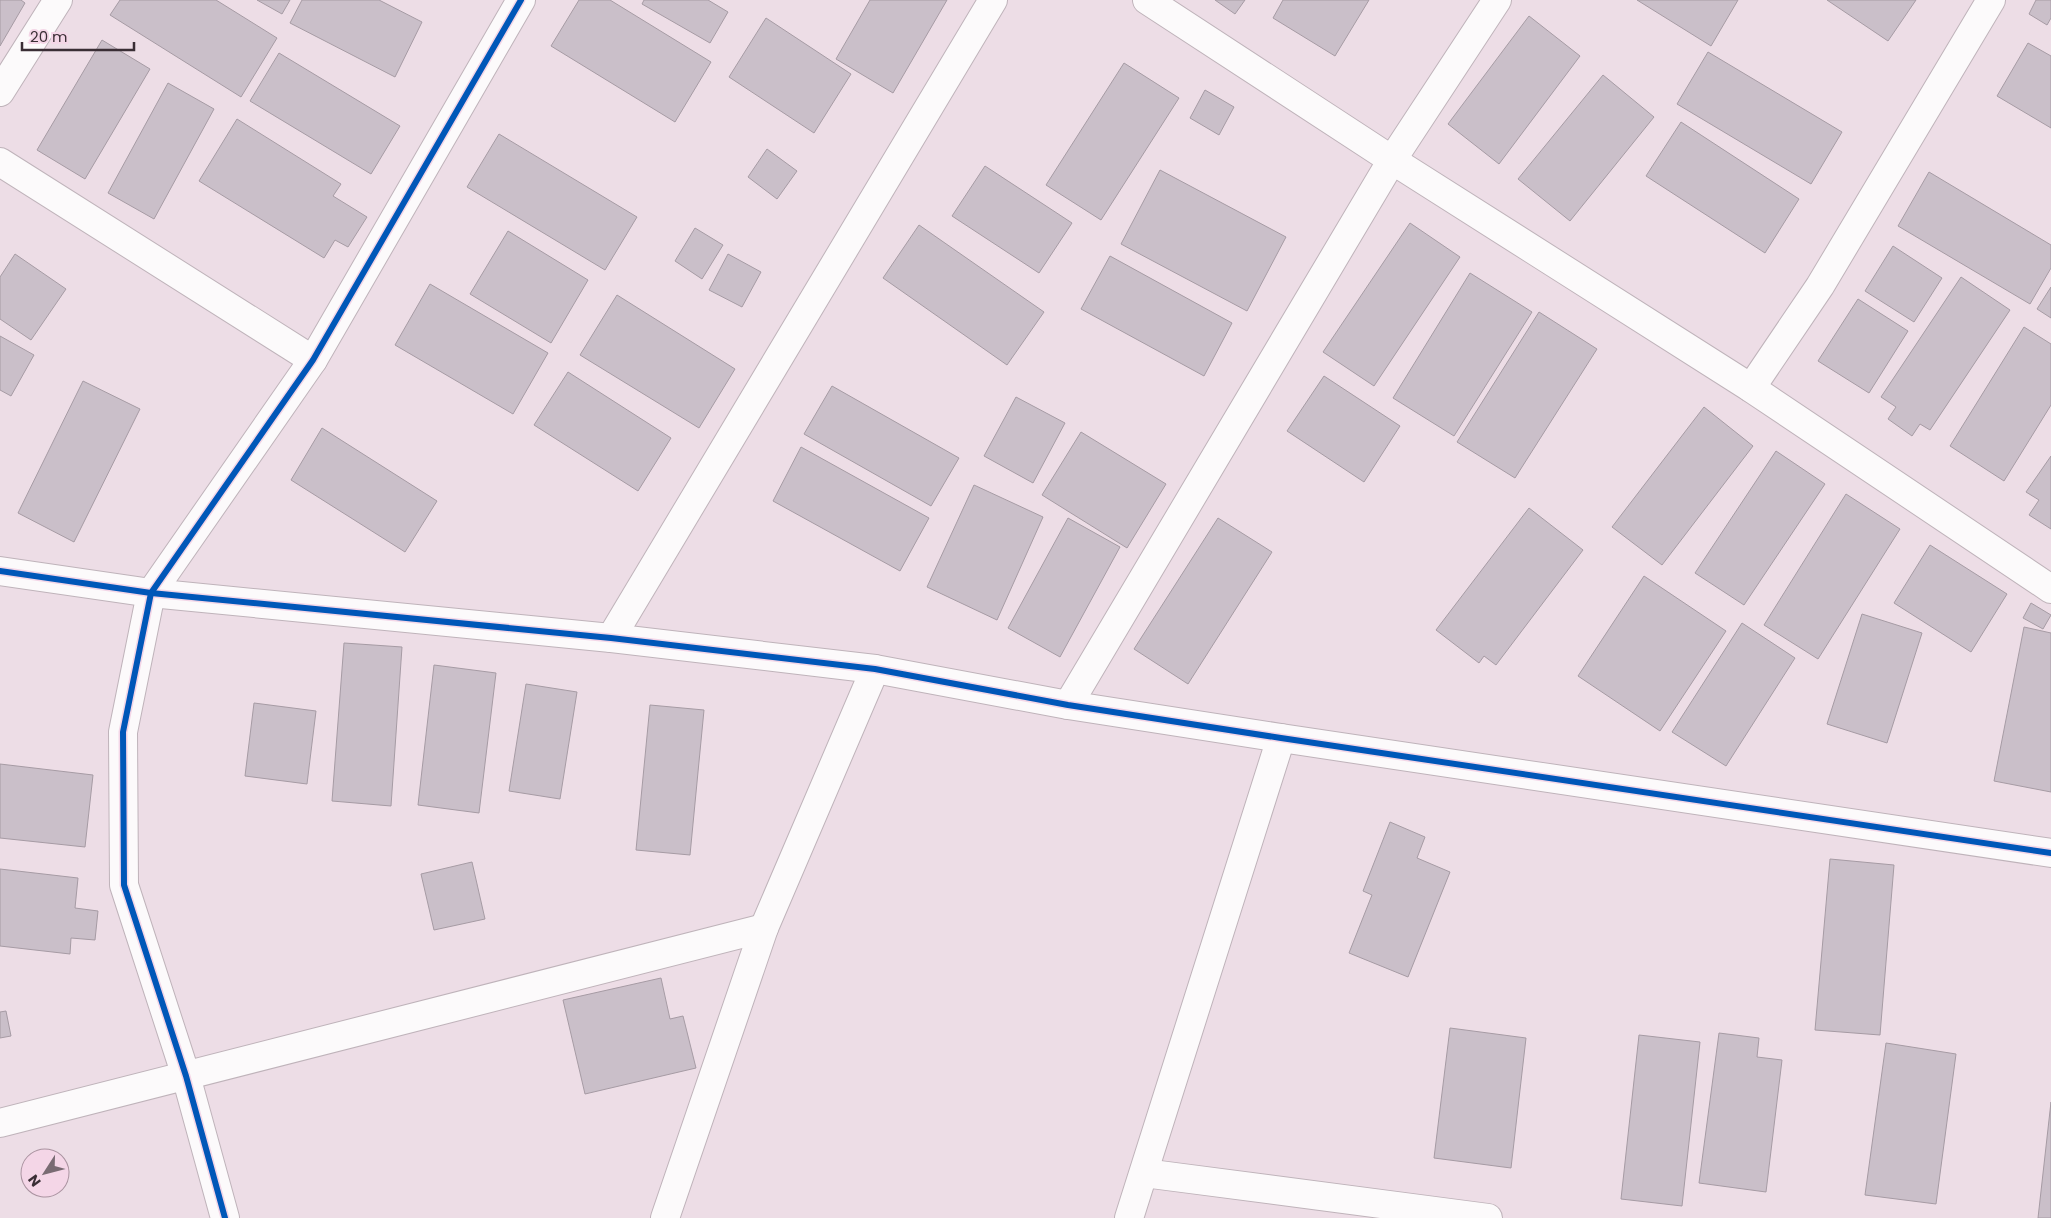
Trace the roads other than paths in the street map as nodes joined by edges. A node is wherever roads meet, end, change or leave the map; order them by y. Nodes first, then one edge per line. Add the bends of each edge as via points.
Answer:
1 (58, 0) edge
2 (521, 0) edge
3 (993, 0) edge
4 (1147, 0) edge
5 (1497, 0) edge
6 (1991, 0) edge
7 (0, 92) edge
8 (1392, 160) junction
9 (0, 162) edge
10 (313, 360) junction
11 (1751, 388) junction
12 (0, 571) edge
13 (2051, 589) edge
14 (151, 593) junction
15 (611, 638) junction
16 (875, 669) junction
17 (1068, 705) junction
18 (1281, 738) junction
19 (2051, 852) edge
20 (764, 928) junction
21 (186, 1076) junction
22 (0, 1123) edge
23 (1144, 1173) junction
24 (225, 1218) edge
25 (665, 1218) edge
26 (1129, 1218) edge
27 (1488, 1218) edge

1 - 7 street
2 - 10 street
3 - 15 street
4 - 8 street
5 - 8 street
6 - 11 street via 1820,286
8 - 11 street
8 - 17 street
9 - 10 street
10 - 14 street
11 - 13 street
12 - 14 street
14 - 15 street
14 - 21 street via 123,732 124,885
15 - 16 street
16 - 17 street
16 - 20 street
17 - 18 street
18 - 19 street
18 - 23 street
20 - 21 street
20 - 25 street
21 - 22 street
21 - 24 street
23 - 26 street
23 - 27 street

